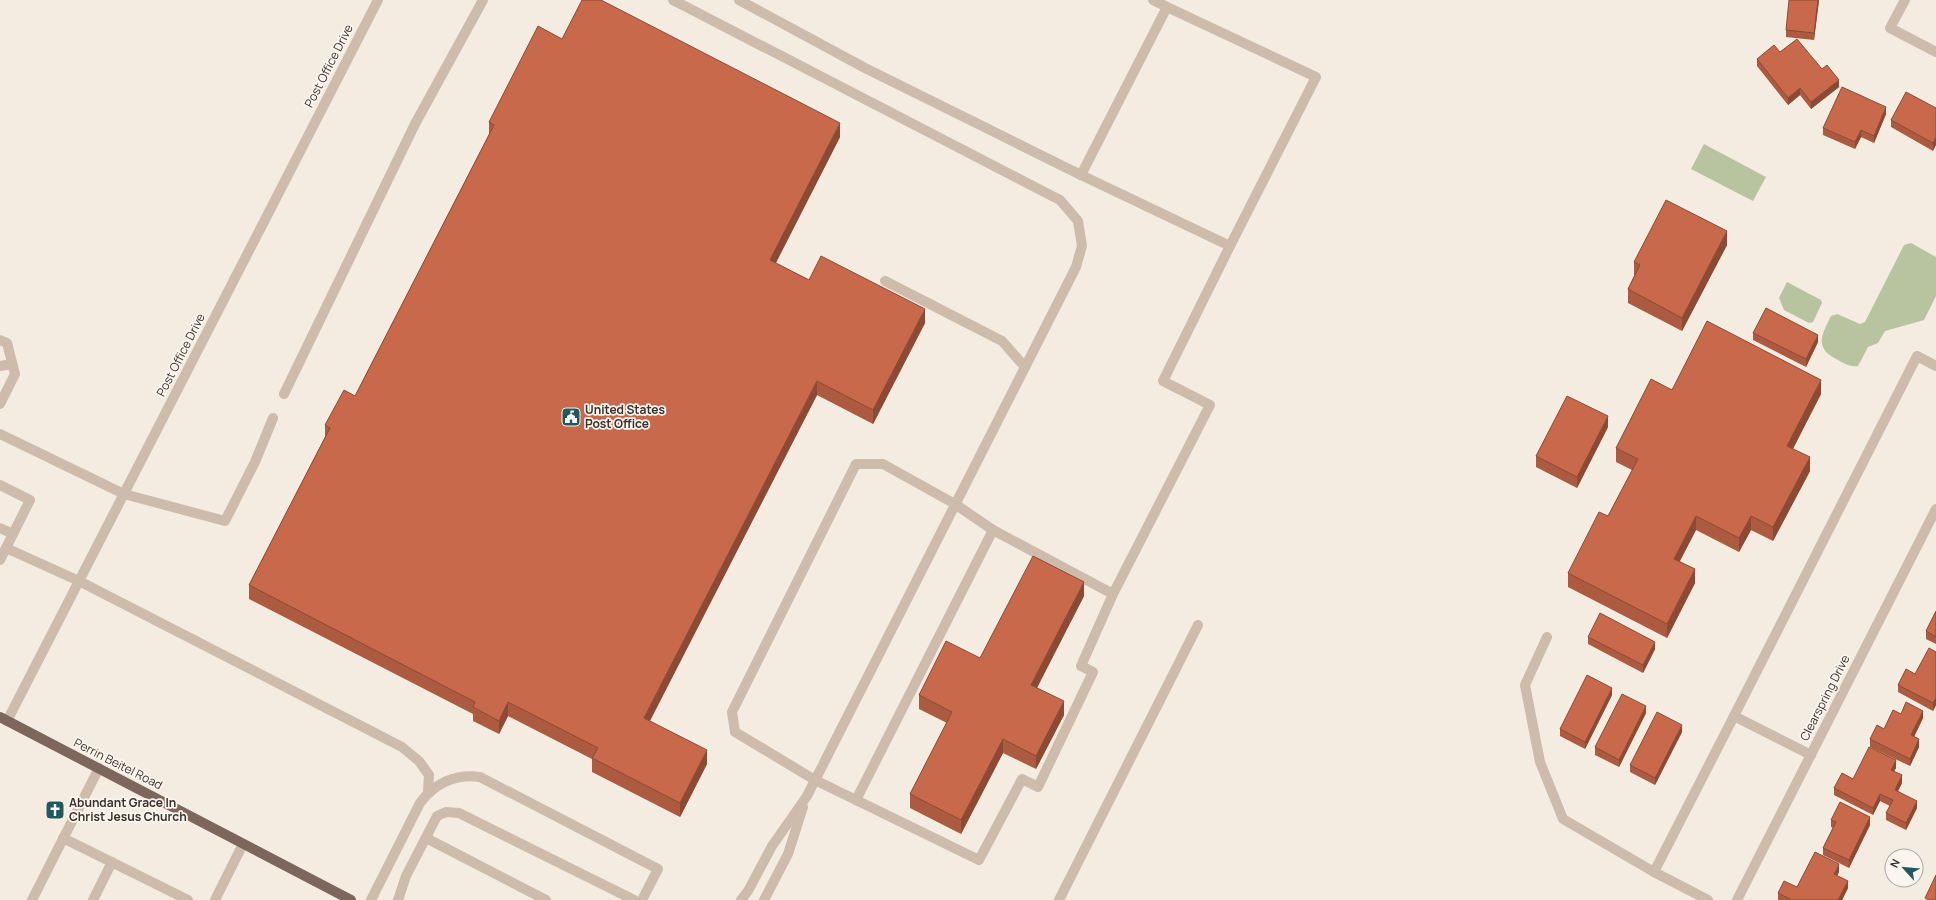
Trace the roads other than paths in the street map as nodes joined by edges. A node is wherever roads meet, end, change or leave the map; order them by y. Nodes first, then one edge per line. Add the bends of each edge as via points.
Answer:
1 (378, 0) edge
2 (483, 0) edge
3 (673, 0) edge
4 (739, 0) edge
5 (1153, 0) edge
6 (1905, 0) edge
7 (1167, 7) junction
8 (1936, 52) edge
9 (1081, 175) junction
10 (1230, 246) junction
11 (885, 281) dead end
12 (0, 340) edge
13 (12, 364) junction
14 (0, 366) edge
15 (1936, 366) edge
16 (1025, 367) junction
17 (284, 394) dead end
18 (0, 404) edge
19 (273, 418) dead end
20 (0, 434) edge
21 (0, 485) edge
22 (124, 494) junction
23 (955, 504) junction
24 (1936, 509) edge
25 (0, 528) edge
26 (993, 530) junction
27 (13, 534) junction
28 (6, 548) junction
29 (0, 560) edge
30 (79, 581) junction
31 (1113, 594) junction
32 (1198, 625) dead end
33 (1547, 637) dead end
34 (1734, 716) junction
35 (4, 719) edge
36 (1810, 755) junction
37 (99, 768) junction
38 (815, 780) junction
39 (428, 791) junction
40 (807, 796) junction
41 (856, 800) junction
42 (63, 838) junction
43 (426, 838) junction
44 (243, 844) junction
45 (112, 862) junction
46 (1654, 872) junction
47 (32, 900) edge
48 (93, 900) edge
49 (188, 900) edge
50 (215, 900) edge
51 (351, 900) edge
52 (371, 900) edge
53 (398, 900) edge
54 (546, 900) edge
55 (634, 900) edge
56 (642, 900) edge
57 (741, 900) edge
58 (764, 900) edge
59 (1059, 900) edge
60 (1708, 900) edge
61 (1737, 900) edge

1 - 22 street, Post Office Drive
2 - 17 street via 415,124
3 - 16 street via 1060,200 1078,221 1082,246 1076,267
4 - 9 street via 865,68
5 - 7 street
6 - 8 street via 1890,28
7 - 9 street
7 - 10 street via 1316,77
9 - 10 street
10 - 31 street via 1163,381 1210,405
11 - 16 street via 1002,341
12 - 13 street via 7,343
13 - 14 street
13 - 18 street via 15,374
15 - 34 street via 1917,356
16 - 23 street
19 - 22 street via 255,462 225,521
20 - 22 street
21 - 27 street via 30,500
22 - 30 street, Post Office Drive
23 - 26 street
23 - 38 street
23 - 38 street via 883,464 856,464 732,712 735,732
24 - 36 street, Clearspring Drive
25 - 27 street
26 - 31 street
26 - 41 street
27 - 28 street
28 - 29 street
28 - 30 street
30 - 35 street, Post Office Drive
30 - 39 street via 402,747 419,761 429,776
31 - 41 street via 1081,666 1093,672 1038,787 1022,779 979,860
32 - 59 street
33 - 46 street via 1525,685 1540,762 1563,818
34 - 36 street
34 - 46 street
35 - 37 main road, Perrin Beitel Road
36 - 61 street, Clearspring Drive
37 - 42 street
37 - 44 main road, Perrin Beitel Road
38 - 40 street
38 - 41 street
39 - 52 street
39 - 56 street via 443,782 470,775 486,781 658,869
40 - 57 street via 772,846
40 - 58 street via 788,854
42 - 45 street
42 - 47 street
43 - 53 street via 406,876
43 - 54 street
43 - 55 street via 438,816 446,812 459,813
44 - 50 street
44 - 51 main road, Perrin Beitel Road
45 - 48 street
45 - 49 street
46 - 60 street

